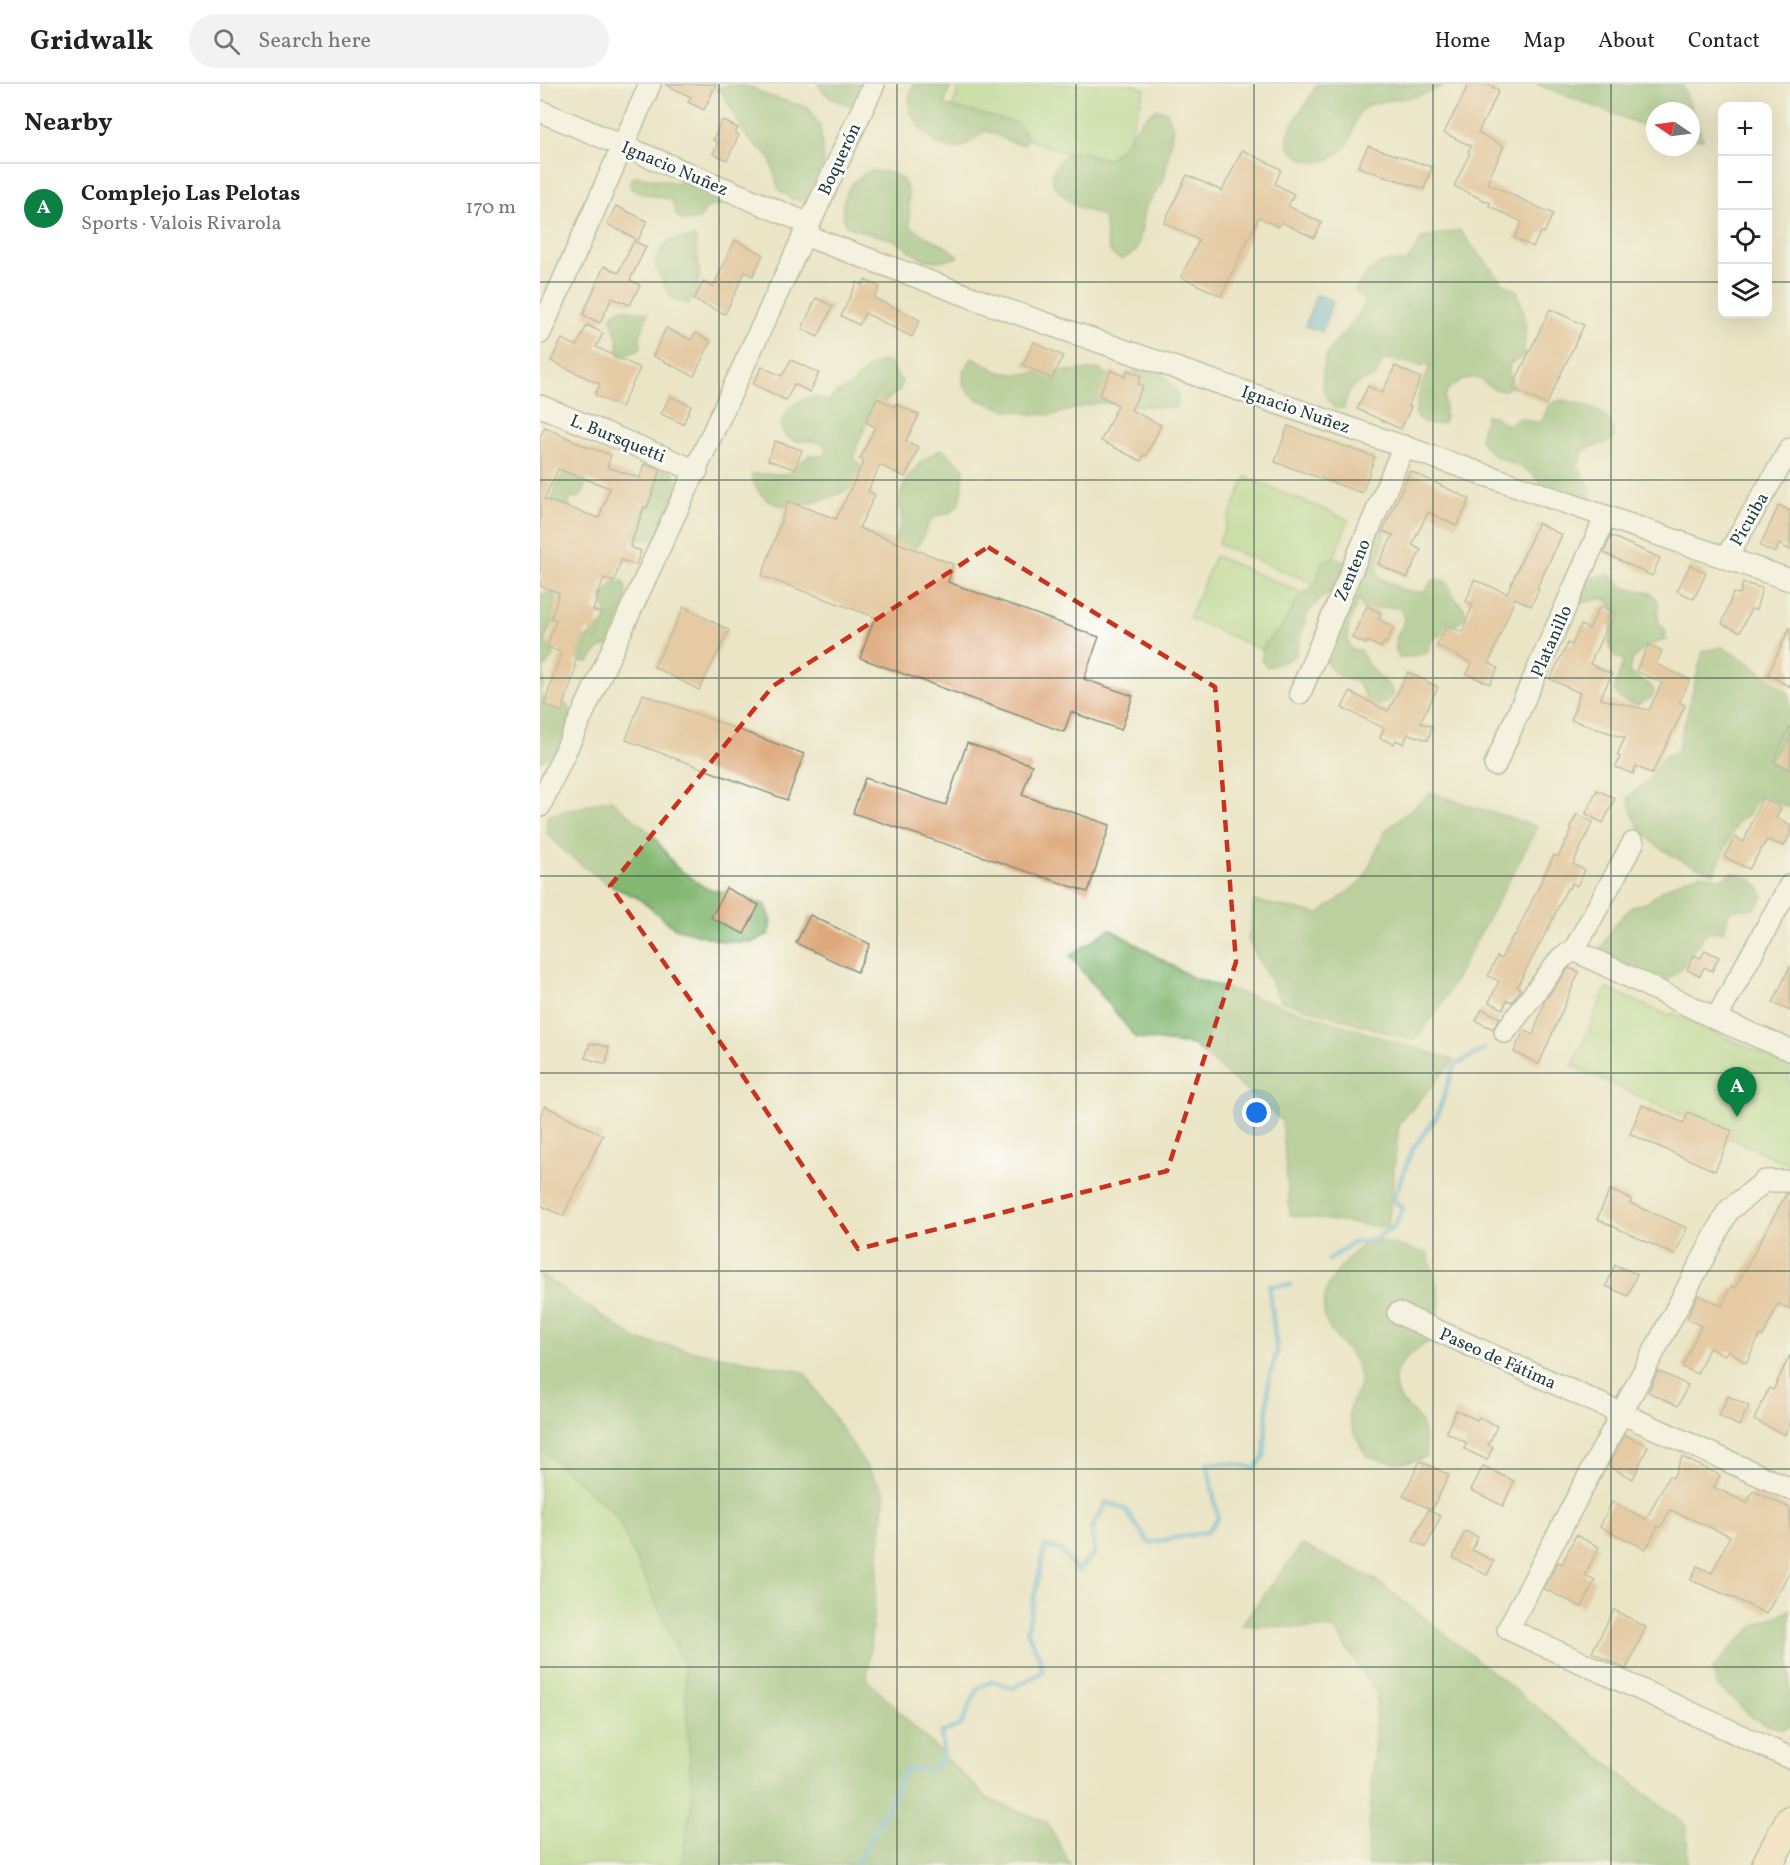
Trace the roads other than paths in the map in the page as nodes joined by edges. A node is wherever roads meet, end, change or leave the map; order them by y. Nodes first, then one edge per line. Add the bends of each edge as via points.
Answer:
1 (650, 84) edge
2 (874, 84) edge
3 (540, 111) edge
4 (622, 146) junction
5 (807, 229) junction
6 (540, 333) edge
7 (540, 406) edge
8 (1404, 446) junction
9 (1790, 449) edge
10 (697, 471) junction
11 (1606, 516) junction
12 (1726, 558) junction
13 (1790, 580) edge
14 (1300, 693) dead end
15 (1495, 765) dead end
16 (540, 806) edge
17 (1633, 843) dead end
18 (1790, 885) edge
19 (1574, 950) junction
20 (1716, 1019) junction
21 (1505, 1032) dead end
22 (1790, 1050) edge
23 (1790, 1182) edge
24 (1398, 1313) dead end
25 (1621, 1413) junction
26 (1790, 1489) edge
27 (1790, 1758) edge
28 (1790, 1821) edge
29 (1767, 1865) edge

1 - 4 street
2 - 5 street, Boquerón
3 - 4 street, Ignacio Nuñez
4 - 5 street, Ignacio Nuñez
4 - 6 street
5 - 8 street, Ignacio Nuñez via 987,303
5 - 10 street, Boquerón
7 - 10 street, L. Bursquetti
8 - 11 street, Ignacio Nuñez
8 - 14 street, Zenteno
9 - 12 street, Picuiba
10 - 16 street, Boquerón
11 - 12 street, Ignacio Nuñez
11 - 15 street, Platanillo
12 - 13 street, Ignacio Nuñez
17 - 19 street
18 - 20 street
19 - 20 street
19 - 21 street via 1561,958
20 - 22 street
23 - 25 street via 1765,1181 1728,1211
24 - 25 street, Paseo de Fátima
25 - 26 street, Paseo de Fátima
25 - 27 street via 1508,1629
28 - 29 street

